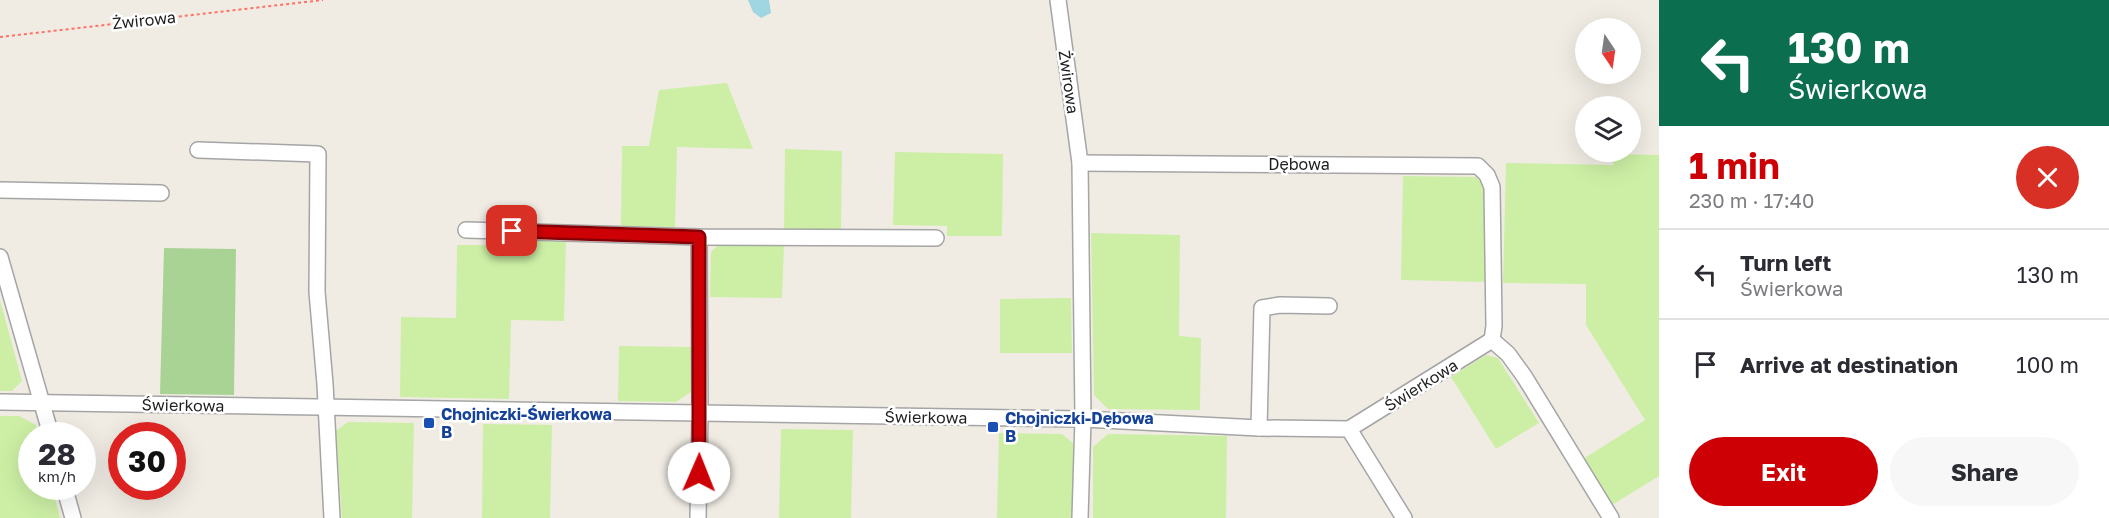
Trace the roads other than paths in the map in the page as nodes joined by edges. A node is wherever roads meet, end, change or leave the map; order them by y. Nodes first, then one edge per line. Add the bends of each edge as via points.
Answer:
1 (1058, 0) edge
2 (198, 150) dead end
3 (1080, 163) junction
4 (0, 190) edge
5 (161, 193) dead end
6 (466, 230) dead end
7 (699, 237) junction
8 (936, 238) dead end
9 (0, 257) edge
10 (1329, 306) dead end
11 (1492, 340) junction
12 (0, 402) edge
13 (40, 402) junction
14 (700, 414) junction
15 (326, 415) junction
16 (1083, 419) junction
17 (46, 422) edge
18 (1259, 428) junction
19 (1349, 429) junction
20 (68, 500) edge
21 (73, 518) edge
22 (332, 518) edge
23 (698, 518) edge
24 (1080, 518) edge
25 (1404, 518) edge
26 (1611, 518) edge

1 - 3 street, Żwirowa
2 - 15 street via 318,154 317,292
3 - 11 street, Dębowa via 1478,166 1492,187
3 - 16 street
4 - 5 street
6 - 7 street
7 - 8 street
7 - 14 street
9 - 13 street
10 - 18 street via 1262,308
11 - 19 street, Świerkowa
11 - 26 street via 1524,376
12 - 13 street, Świerkowa
13 - 15 street, Świerkowa
13 - 17 street
14 - 15 street, Świerkowa
14 - 16 street, Świerkowa
14 - 23 street
15 - 22 street
16 - 18 street, Świerkowa
16 - 24 street
18 - 19 street, Świerkowa
19 - 25 street
20 - 21 street

